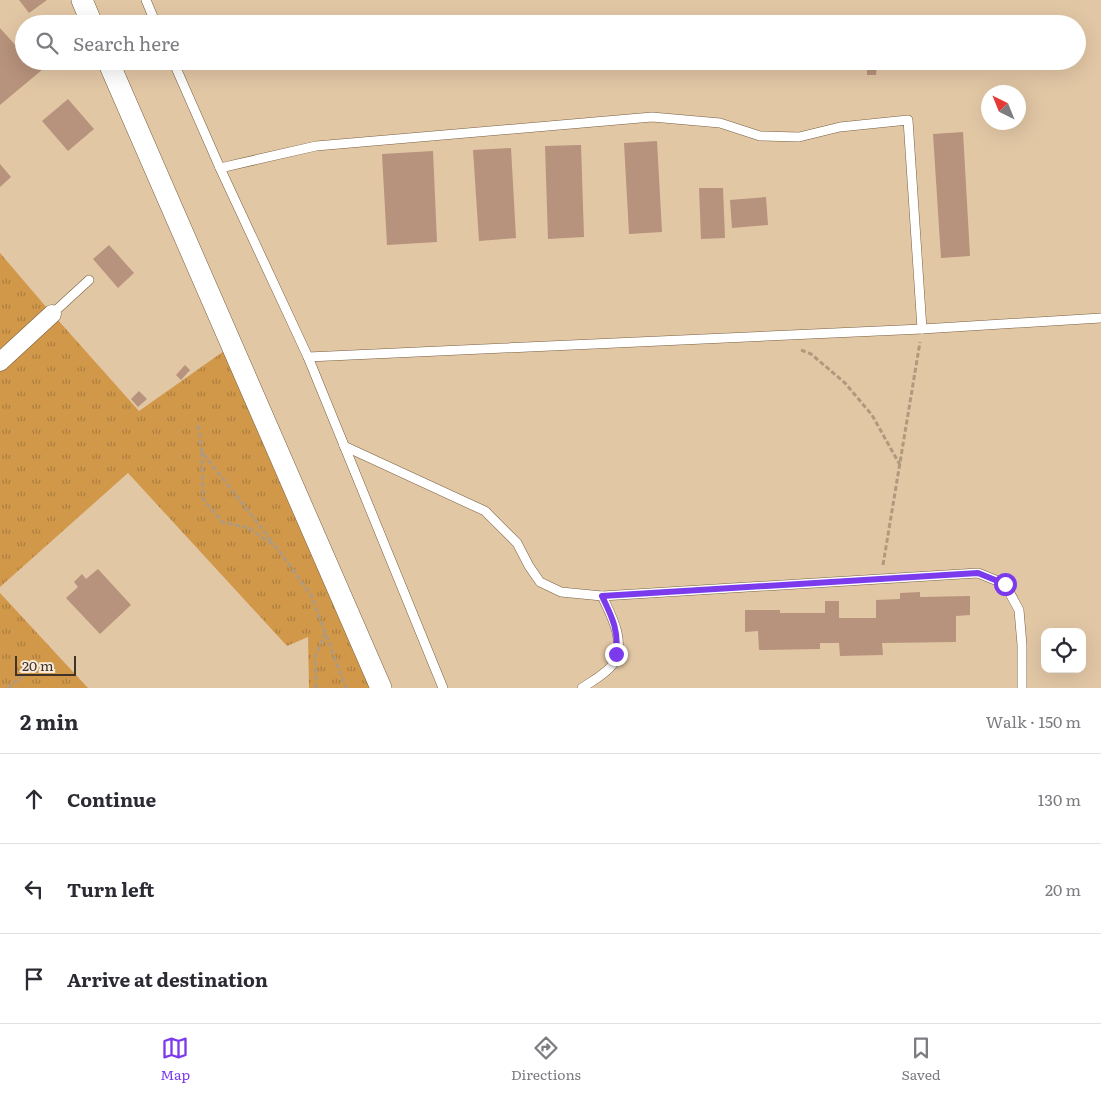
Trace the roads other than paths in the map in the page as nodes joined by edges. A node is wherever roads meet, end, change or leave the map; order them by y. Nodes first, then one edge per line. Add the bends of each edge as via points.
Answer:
1 (82, 0) edge
2 (146, 0) edge
3 (88, 15) edge
4 (152, 15) edge
5 (112, 70) edge
6 (177, 70) edge
7 (220, 168) junction
8 (89, 280) dead end
9 (52, 314) joint
10 (1101, 318) edge
11 (922, 329) junction
12 (308, 357) junction
13 (0, 362) edge
14 (344, 446) junction
15 (602, 596) junction
16 (381, 688) edge
17 (443, 688) edge
18 (582, 688) edge
19 (1022, 688) edge

1 - 3 street
2 - 4 lane
5 - 16 street
6 - 7 lane
7 - 11 lane via 316,146 652,117 720,123 760,136 799,137 840,127 908,120
7 - 12 lane
8 - 9 lane
9 - 13 street
10 - 11 lane
11 - 12 lane
12 - 14 lane
14 - 15 lane via 484,511 517,543 540,582 561,592
14 - 17 lane
15 - 18 lane via 616,628 616,654 614,663 605,672
15 - 19 lane via 978,573 1005,584 1020,610

